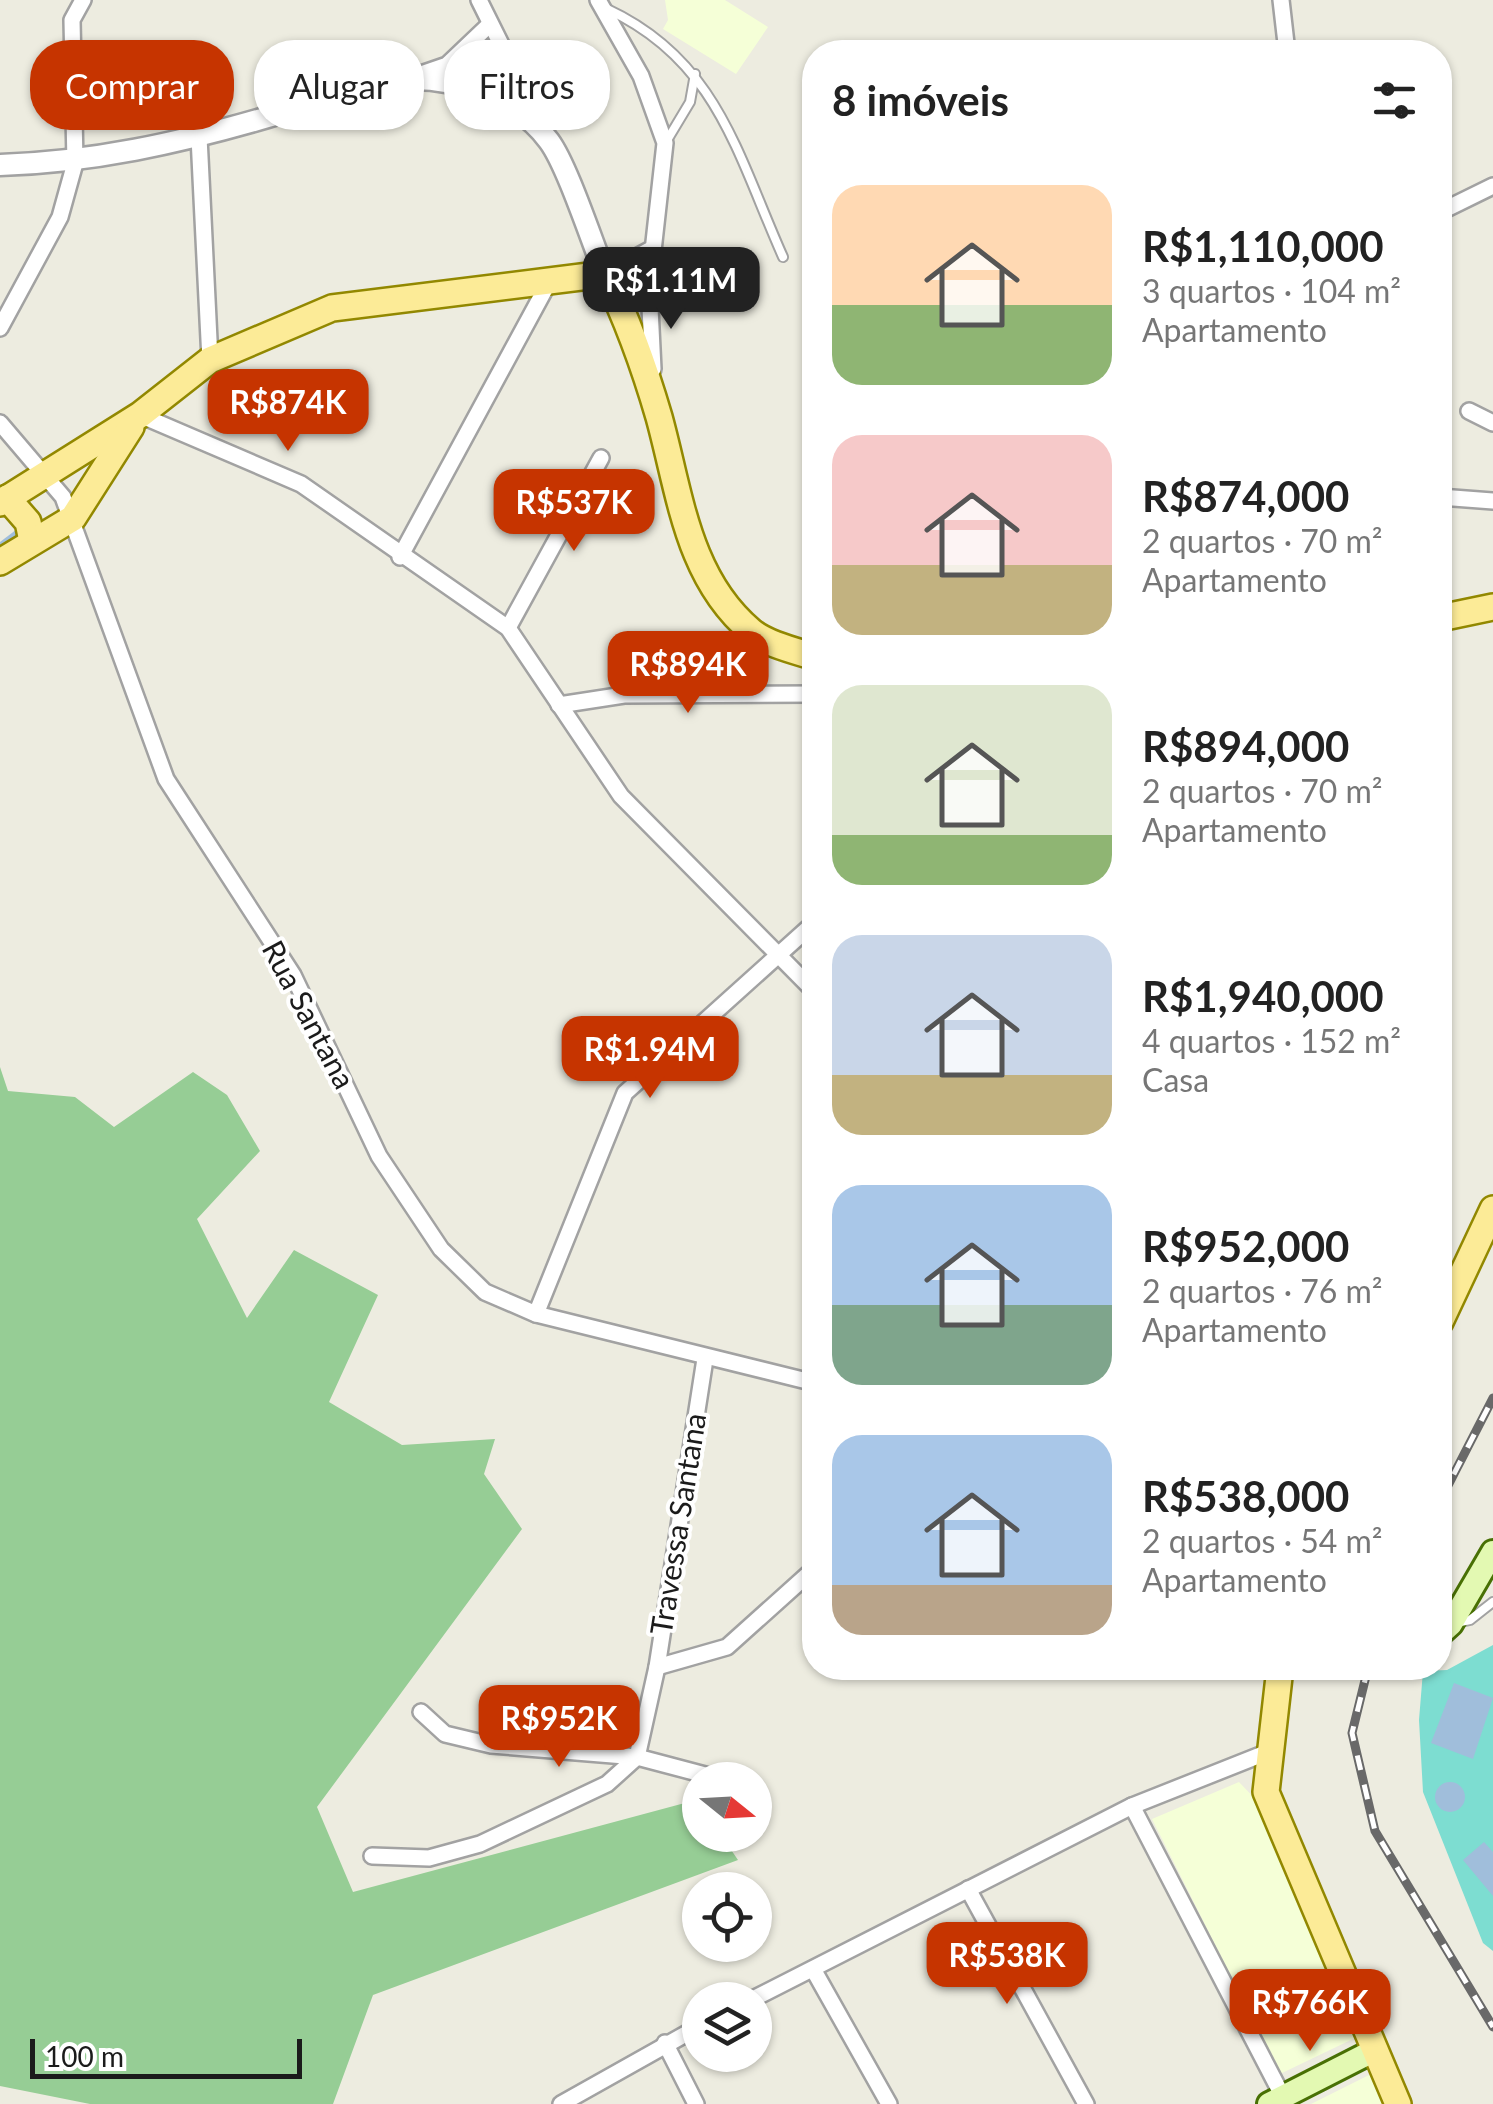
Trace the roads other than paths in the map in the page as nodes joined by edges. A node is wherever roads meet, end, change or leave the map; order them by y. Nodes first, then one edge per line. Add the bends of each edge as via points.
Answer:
1 (83, 0) edge
2 (479, 0) edge
3 (1280, 0) edge
4 (600, 4) edge
5 (488, 26) junction
6 (1286, 40) edge
7 (424, 73) edge
8 (696, 74) junction
9 (424, 81) edge
10 (254, 122) edge
11 (199, 137) junction
12 (550, 141) junction
13 (665, 143) junction
14 (75, 162) junction
15 (0, 165) edge
16 (1493, 186) edge
17 (1452, 206) edge
18 (653, 248) junction
19 (782, 258) dead end
20 (605, 274) junction
21 (549, 282) junction
22 (0, 328) edge
23 (210, 360) junction
24 (1468, 411) dead end
25 (140, 415) junction
26 (658, 416) junction
27 (0, 423) edge
28 (1493, 424) edge
29 (601, 458) dead end
30 (46, 474) junction
31 (1452, 498) edge
32 (4, 500) edge
33 (1493, 500) edge
34 (72, 518) junction
35 (32, 542) junction
36 (400, 557) junction
37 (0, 562) edge
38 (1493, 607) edge
39 (1452, 616) edge
40 (508, 628) junction
41 (802, 652) edge
42 (802, 694) edge
43 (559, 705) junction
44 (802, 933) edge
45 (776, 955) junction
46 (802, 980) edge
47 (1493, 1209) edge
48 (1452, 1296) edge
49 (536, 1314) junction
50 (705, 1359) junction
51 (802, 1380) edge
52 (1493, 1552) edge
53 (802, 1580) edge
54 (1493, 1602) edge
55 (1452, 1618) edge
56 (1452, 1628) edge
57 (657, 1667) junction
58 (1278, 1680) edge
59 (421, 1712) dead end
60 (1268, 1752) junction
61 (637, 1757) junction
62 (682, 1769) edge
63 (1132, 1806) junction
64 (372, 1856) dead end
65 (968, 1889) junction
66 (813, 1969) junction
67 (772, 1990) edge
68 (682, 2035) edge
69 (665, 2044) junction
70 (1375, 2050) junction
71 (1276, 2100) edge
72 (561, 2104) edge
73 (696, 2104) edge
74 (889, 2104) edge
75 (1086, 2104) edge
76 (1398, 2104) edge

1 - 14 street via 72,20
2 - 5 street
3 - 6 street
4 - 8 lane via 644,27
4 - 13 street via 641,76
5 - 7 street via 447,65
5 - 12 street
8 - 13 lane via 682,120
8 - 19 lane
9 - 12 street via 473,87 510,106
10 - 11 street
11 - 14 street
11 - 23 street
12 - 20 street
13 - 18 street
14 - 15 street
14 - 22 street via 60,217
16 - 17 street
18 - 20 street
18 - 26 street via 648,328
20 - 21 main road
20 - 26 main road
21 - 23 main road via 332,308
21 - 36 street
23 - 25 main road
24 - 28 street
25 - 30 main road
25 - 34 main road
25 - 36 street via 300,484
26 - 41 main road via 691,546 715,590 753,633
27 - 30 street, Rua Santana
29 - 40 street
30 - 32 main road
30 - 34 street, Rua Santana
31 - 33 street
32 - 35 main road via 28,522
34 - 35 main road
34 - 49 street, Rua Santana via 166,779 293,975 379,1156 441,1249 486,1292
35 - 37 main road
36 - 40 street
38 - 39 main road
40 - 43 street
42 - 43 street via 624,695
43 - 45 street via 621,796
44 - 45 street
45 - 46 street
45 - 49 street via 625,1093
47 - 48 main road
49 - 50 street, Rua Santana
50 - 51 street, Rua Santana
50 - 57 street, Travessa Santana
52 - 55 main road
53 - 57 street via 728,1646
54 - 56 lane
57 - 61 street, Travessa Santana
58 - 60 main road
59 - 61 street via 445,1734 492,1745
60 - 63 street
60 - 70 main road via 1266,1792
61 - 62 street
61 - 64 street via 607,1784 480,1844 429,1858
63 - 65 street
63 - 71 street
65 - 66 street
65 - 75 street
66 - 67 street
66 - 74 street
68 - 69 street
69 - 72 street
69 - 73 street
70 - 71 main road
70 - 76 main road

